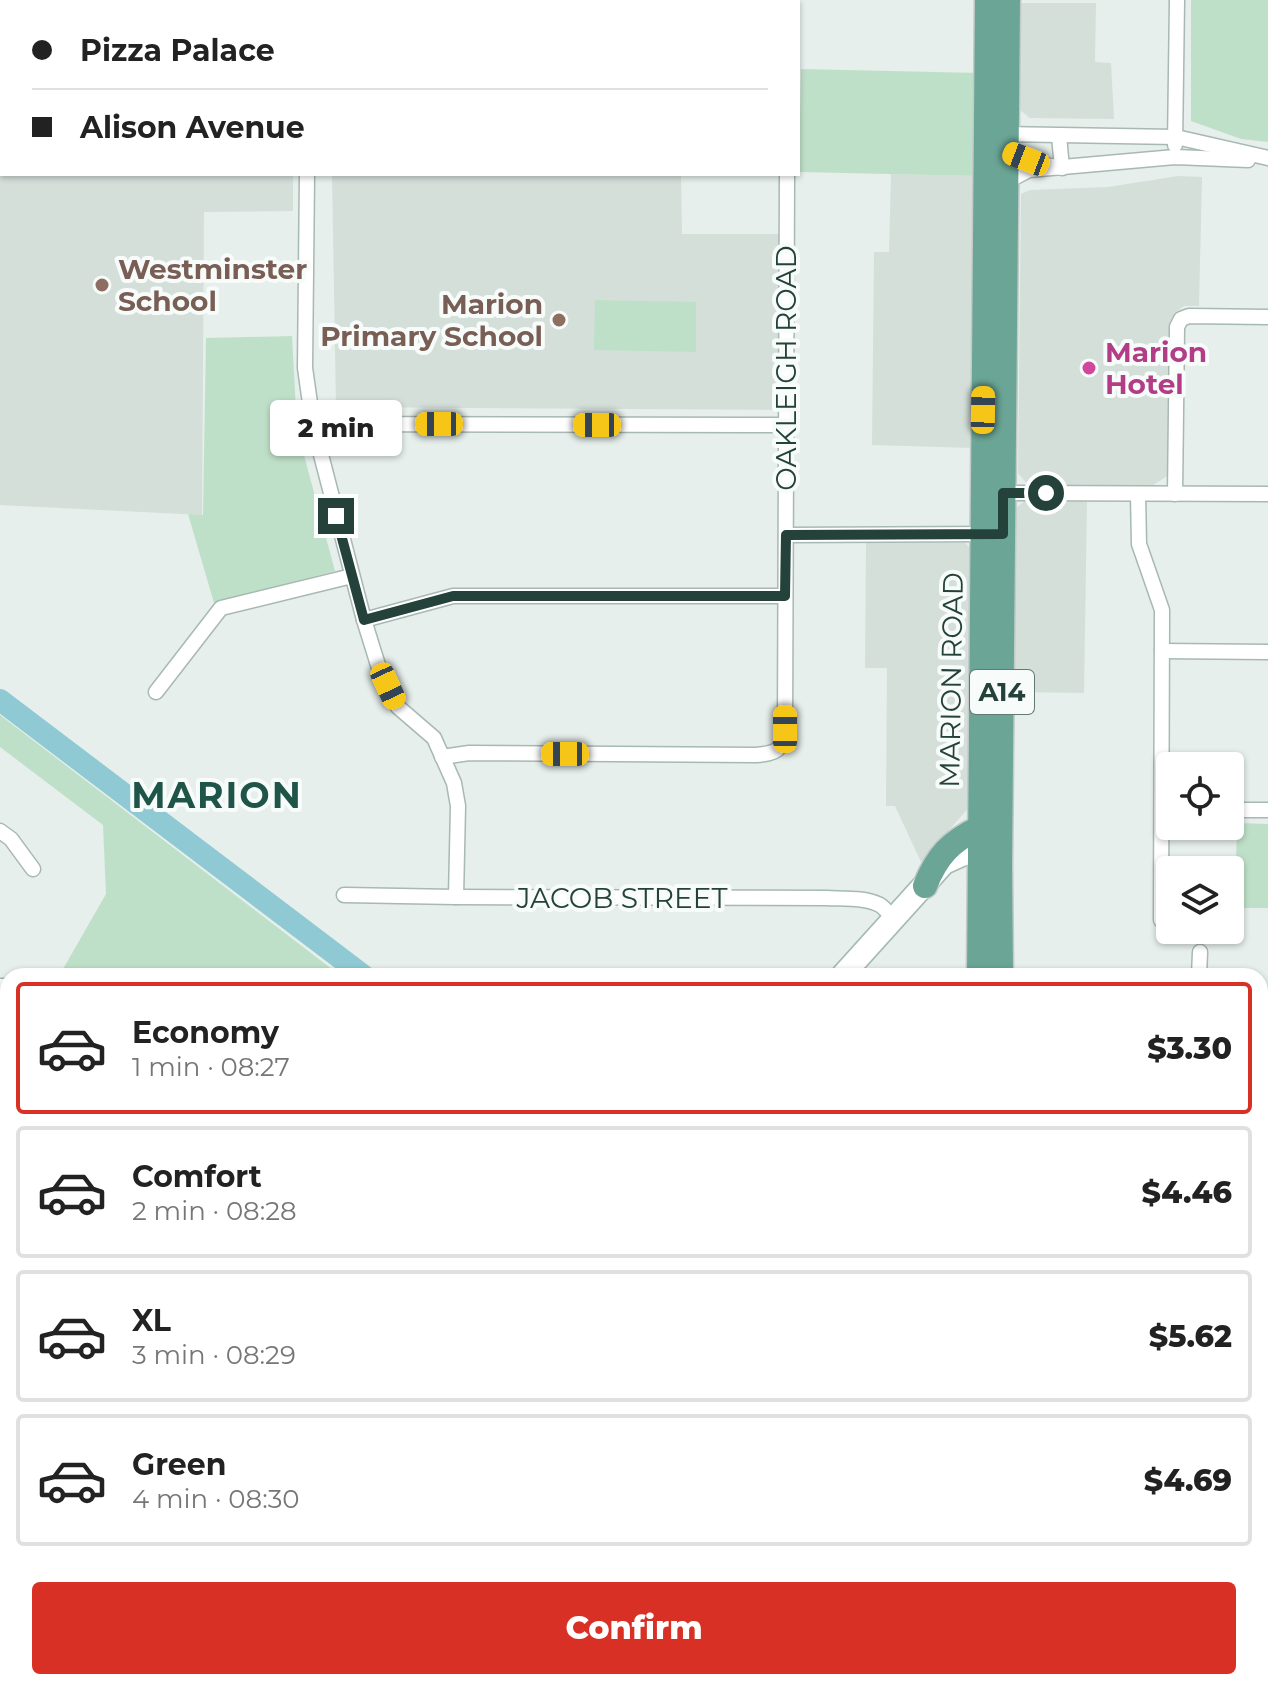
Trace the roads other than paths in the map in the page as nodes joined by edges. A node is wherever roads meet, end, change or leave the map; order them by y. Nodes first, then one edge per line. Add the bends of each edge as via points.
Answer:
1 (987, 0) edge
2 (1008, 0) edge
3 (1177, 0) edge
4 (1059, 136) junction
5 (1176, 137) junction
6 (1000, 140) junction
7 (1175, 157) junction
8 (1268, 159) edge
9 (1062, 168) junction
10 (307, 176) edge
11 (787, 176) edge
12 (1006, 182) junction
13 (1268, 317) edge
14 (313, 424) junction
15 (786, 425) junction
16 (1003, 493) junction
17 (1138, 494) junction
18 (1175, 494) junction
19 (1268, 494) edge
20 (993, 534) junction
21 (786, 535) junction
22 (352, 576) junction
23 (785, 596) junction
24 (364, 620) junction
25 (1162, 651) junction
26 (1268, 652) edge
27 (156, 692) dead end
28 (1165, 752) edge
29 (442, 757) junction
30 (1244, 810) edge
31 (1268, 810) edge
32 (979, 828) junction
33 (0, 831) edge
34 (990, 858) junction
35 (33, 869) dead end
36 (925, 886) junction
37 (344, 895) dead end
38 (456, 897) junction
39 (894, 920) junction
40 (1200, 952) dead end
41 (849, 968) edge
42 (980, 968) edge
43 (1000, 968) edge
44 (1199, 968) edge

1 - 6 main road, MARION ROAD / A14
2 - 6 main road, MARION ROAD / A14
3 - 5 street
4 - 5 street
4 - 6 street
4 - 9 street
5 - 7 street
5 - 8 street
6 - 9 street via 1034,163
6 - 12 main road, MARION ROAD / A14
6 - 20 main road, MARION ROAD / A14
7 - 8 street
7 - 9 street
9 - 12 street via 1029,170
10 - 14 street via 305,368
11 - 15 street, OAKLEIGH ROAD
12 - 16 main road, MARION ROAD / A14
13 - 18 street via 1181,319
14 - 15 street
14 - 22 street
15 - 21 street, OAKLEIGH ROAD
16 - 17 street
16 - 20 main road, MARION ROAD / A14
17 - 18 street
17 - 25 street via 1139,544 1162,610
18 - 19 street
20 - 21 street
20 - 32 main road, MARION ROAD / A14
20 - 34 main road, MARION ROAD / A14
21 - 23 street, OAKLEIGH ROAD
22 - 24 street
22 - 27 street via 221,608
23 - 24 street via 453,596
23 - 29 street, OAKLEIGH ROAD via 784,742 772,754
24 - 29 street via 398,707 434,738
25 - 26 street
25 - 28 street
29 - 38 street via 458,806
30 - 31 street
32 - 34 main road, MARION ROAD / A14
32 - 36 main road via 943,853
33 - 35 street
34 - 36 street via 964,854 944,863
34 - 42 main road, MARION ROAD / A14
34 - 43 main road, MARION ROAD / A14
36 - 39 street
37 - 38 street, JACOB STREET
38 - 39 street, JACOB STREET via 862,900 880,905
39 - 41 street
40 - 44 street

